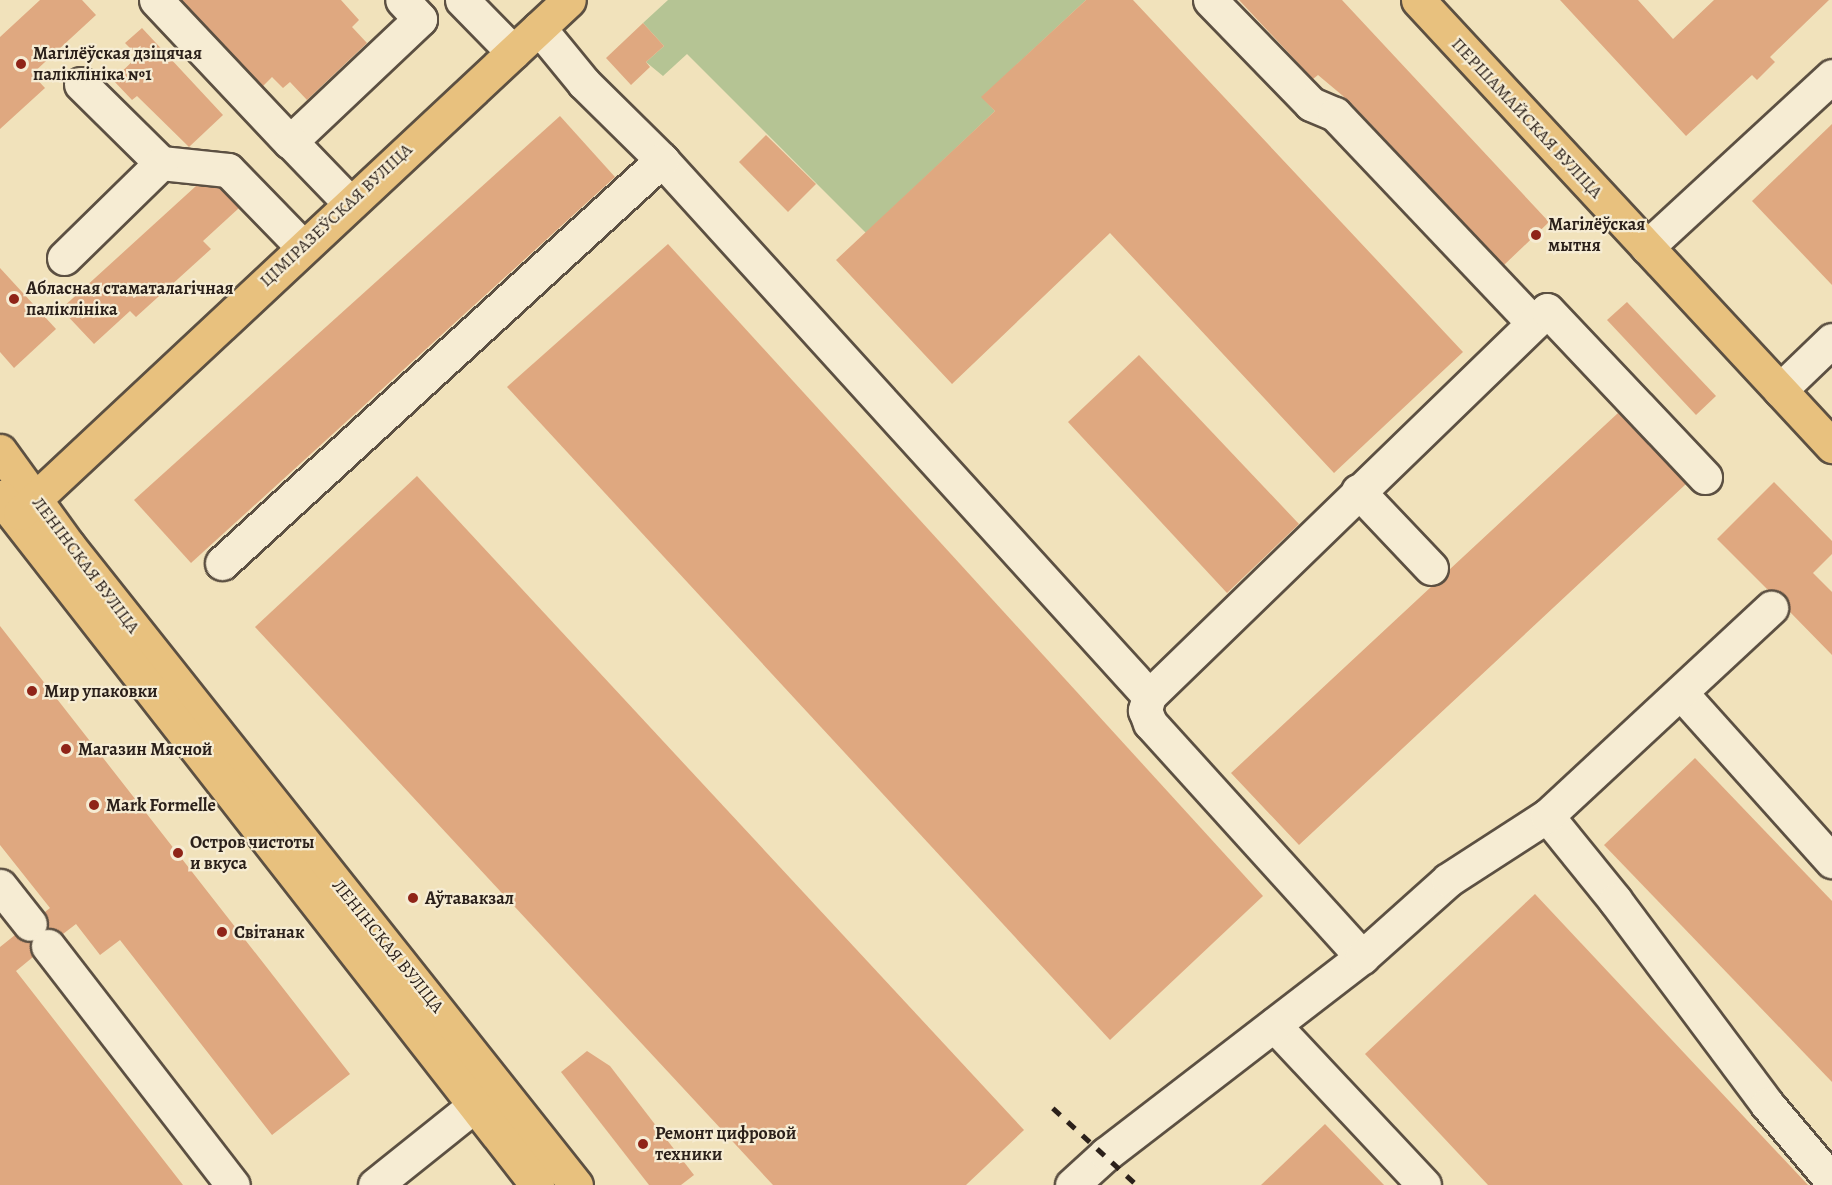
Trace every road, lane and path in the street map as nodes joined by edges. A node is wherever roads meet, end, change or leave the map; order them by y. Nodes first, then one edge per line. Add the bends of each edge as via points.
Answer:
1 (156, 0) edge
2 (402, 0) edge
3 (462, 0) edge
4 (569, 0) edge
5 (1210, 0) edge
6 (1418, 0) edge
7 (539, 28) junction
8 (513, 52) junction
9 (1832, 76) edge
10 (81, 84) dead end
11 (291, 142) junction
12 (662, 160) junction
13 (161, 163) junction
14 (349, 202) junction
15 (302, 246) junction
16 (1647, 247) junction
17 (64, 258) dead end
18 (1533, 323) junction
19 (1832, 340) edge
20 (1780, 390) junction
21 (1832, 446) edge
22 (0, 451) edge
23 (1705, 477) dead end
24 (1358, 491) junction
25 (13, 511) edge
26 (222, 563) dead end
27 (1431, 568) dead end
28 (1771, 608) dead end
29 (1681, 693) junction
30 (1149, 696) junction
31 (1546, 816) junction
32 (1832, 861) edge
33 (0, 886) edge
34 (1362, 957) junction
35 (1274, 1025) junction
36 (487, 1095) junction
37 (1832, 1181) edge
38 (233, 1185) edge
39 (375, 1185) edge
40 (537, 1185) edge
41 (576, 1185) edge
42 (1072, 1185) edge
43 (1424, 1185) edge

1 - 11 street
2 - 11 street via 420,19
3 - 8 street
4 - 7 main road, ЦІМІРАЗЕЎСКАЯ ВУЛІЦА
5 - 18 street via 1311,104 1335,114
6 - 16 main road, ПЕРШАМАЙСКАЯ ВУЛІЦА
7 - 8 main road, ЦІМІРАЗЕЎСКАЯ ВУЛІЦА
7 - 12 street via 584,83
8 - 14 main road, ЦІМІРАЗЕЎСКАЯ ВУЛІЦА
9 - 16 street
10 - 13 street
11 - 14 street
12 - 26 street
12 - 30 street
13 - 15 street via 228,170
13 - 17 street
14 - 15 main road, ЦІМІРАЗЕЎСКАЯ ВУЛІЦА
15 - 25 main road, ЦІМІРАЗЕЎСКАЯ ВУЛІЦА
16 - 20 main road, ПЕРШАМАЙСКАЯ ВУЛІЦА
18 - 23 street via 1547,310
18 - 24 street
19 - 20 street
20 - 21 main road, ПЕРШАМАЙСКАЯ ВУЛІЦА
22 - 25 main road, ЛЕНІНСКАЯ ВУЛІЦА
24 - 27 street
24 - 30 street
25 - 36 main road, ЛЕНІНСКАЯ ВУЛІЦА via 55,572
28 - 29 street
29 - 31 street
29 - 32 street
30 - 34 street via 1145,710 1150,723
31 - 34 street via 1449,880
31 - 37 street via 1615,900 1767,1104
33 - 38 street
34 - 35 street
35 - 42 street via 1106,1154
35 - 43 street
36 - 39 street
36 - 40 main road, ЛЕНІНСКАЯ ВУЛІЦА
36 - 41 main road, ЛЕНІНСКАЯ ВУЛІЦА

